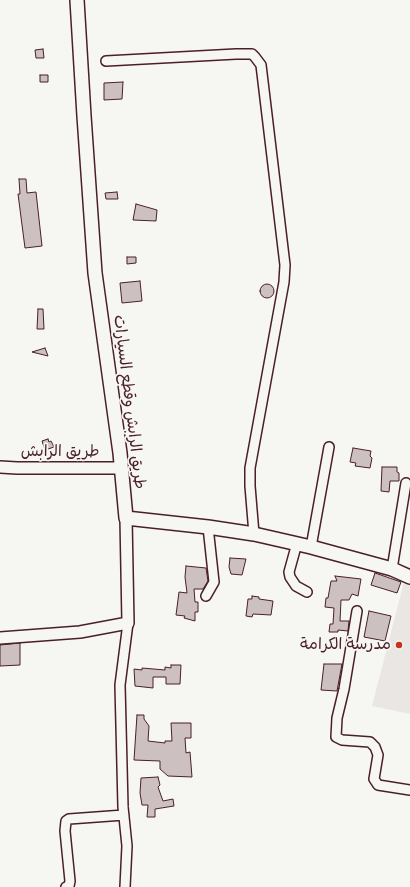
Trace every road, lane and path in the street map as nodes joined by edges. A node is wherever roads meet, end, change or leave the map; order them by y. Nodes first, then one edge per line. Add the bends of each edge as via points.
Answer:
1 (77, 0) edge
2 (106, 61) dead end
3 (329, 447) dead end
4 (0, 467) edge
5 (120, 468) junction
6 (406, 482) dead end
7 (126, 518) junction
8 (208, 527) junction
9 (254, 534) junction
10 (297, 543) junction
11 (311, 546) junction
12 (392, 569) junction
13 (410, 577) edge
14 (307, 592) dead end
15 (206, 596) dead end
16 (357, 611) dead end
17 (128, 623) junction
18 (0, 638) edge
19 (410, 790) edge
20 (124, 815) junction
21 (66, 887) edge
22 (124, 887) edge

1 - 5 main road, طريق الرابش وقطع السيارات via 95,273
2 - 9 street via 252,54 261,65 285,264 284,282 250,468
3 - 11 street
4 - 5 street, طريق الرابش
5 - 7 main road, طريق الرابش وقطع السيارات
6 - 12 street
7 - 8 main road
7 - 17 street
8 - 9 main road
8 - 15 street via 214,582
9 - 10 main road
10 - 11 main road
10 - 14 street via 290,577 296,586
11 - 12 main road
12 - 13 main road
16 - 19 street via 337,718 336,737 342,740 370,742 378,756 374,779 378,784
17 - 18 street via 80,632
17 - 20 street via 120,685
20 - 21 street via 66,821 64,831 70,881
20 - 22 street via 127,846

